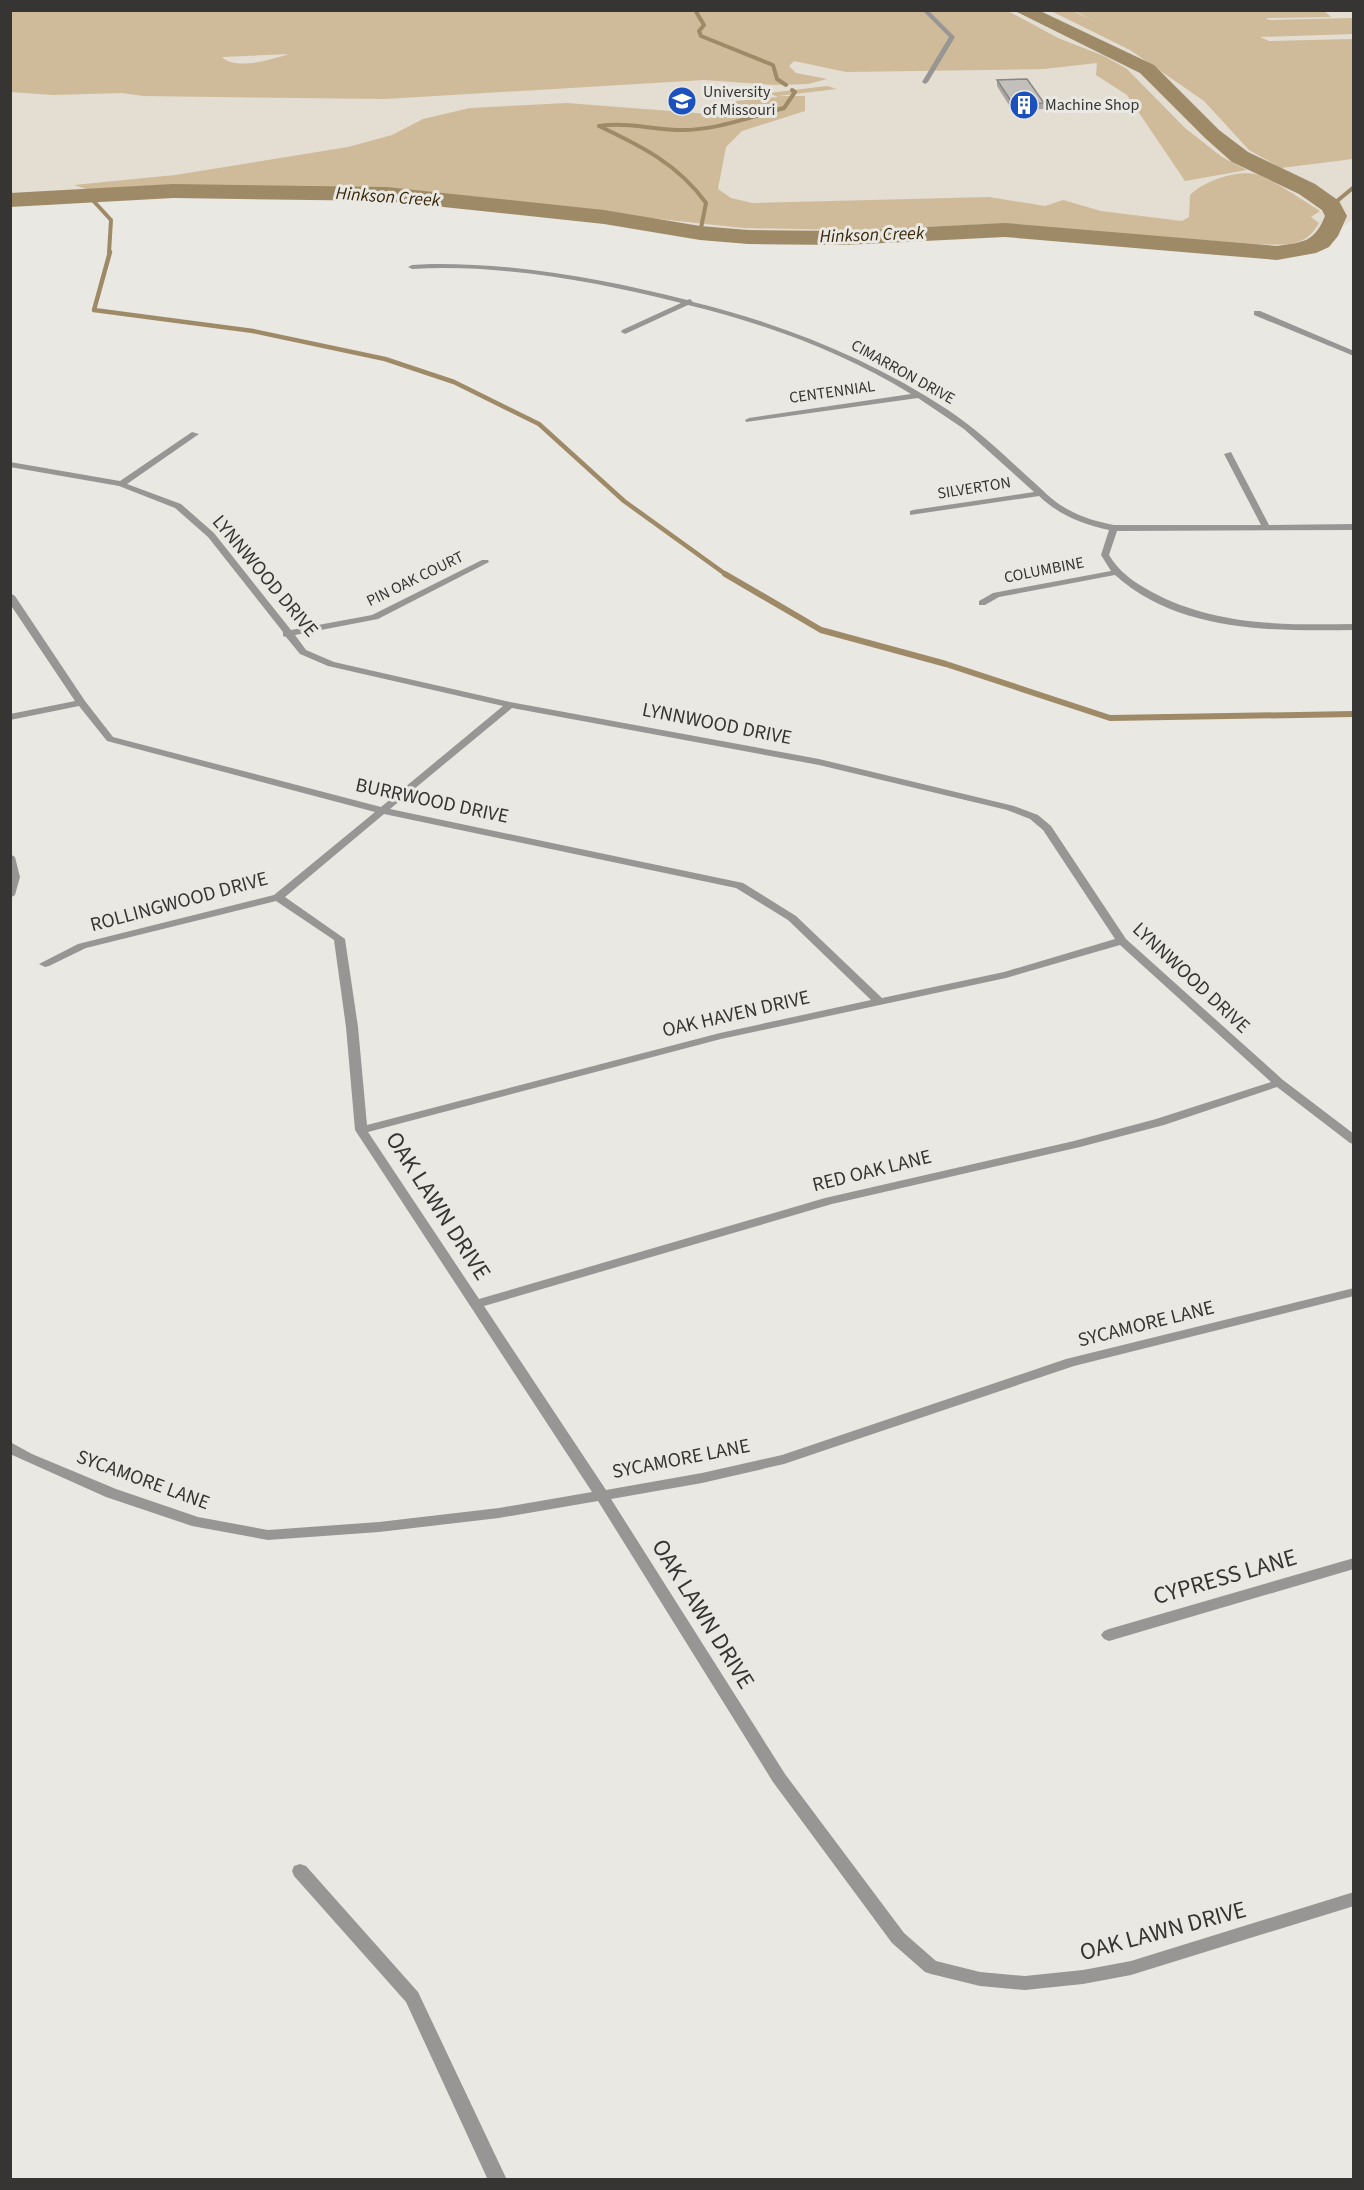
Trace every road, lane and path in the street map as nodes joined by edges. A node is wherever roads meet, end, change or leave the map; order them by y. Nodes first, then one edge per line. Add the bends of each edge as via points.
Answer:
1 (924, 10) edge
2 (926, 82) dead end
3 (412, 267) dead end
4 (690, 302) junction
5 (1257, 313) dead end
6 (625, 332) dead end
7 (1353, 354) edge
8 (920, 395) junction
9 (749, 420) dead end
10 (195, 434) dead end
11 (1228, 454) dead end
12 (10, 464) edge
13 (121, 484) junction
14 (1041, 493) junction
15 (913, 513) dead end
16 (1353, 526) edge
17 (1266, 527) junction
18 (1114, 528) junction
19 (484, 562) dead end
20 (1114, 573) junction
21 (10, 596) edge
22 (982, 603) dead end
23 (1353, 627) edge
24 (286, 634) junction
25 (81, 703) junction
26 (510, 705) junction
27 (10, 717) edge
28 (384, 811) junction
29 (10, 857) edge
30 (10, 895) edge
31 (278, 897) junction
32 (1122, 941) junction
33 (45, 964) dead end
34 (879, 1002) junction
35 (1279, 1083) junction
36 (361, 1130) junction
37 (1353, 1140) edge
38 (1353, 1292) edge
39 (476, 1304) junction
40 (10, 1447) edge
41 (601, 1494) junction
42 (1353, 1563) edge
43 (1109, 1635) dead end
44 (300, 1871) dead end
45 (1353, 1899) edge
46 (498, 2180) edge

1 - 2 street via 952,37
3 - 4 street, CIMARRON DRIVE via 443,264 516,270
4 - 6 street
4 - 8 street, CIMARRON DRIVE via 804,338 867,364
5 - 7 street
8 - 9 street, CENTENNIAL
8 - 14 street, CIMARRON DRIVE via 965,424
10 - 13 street
11 - 17 street
12 - 13 street, LYNNWOOD DRIVE
13 - 24 street, LYNNWOOD DRIVE via 178,506 211,535
14 - 15 street, SILVERTON
14 - 18 street, CIMARRON DRIVE via 1085,522
16 - 17 street, CIMARRON DRIVE
17 - 18 street, CIMARRON DRIVE
18 - 20 street via 1105,555
19 - 24 street, PIN OAK COURT via 375,617
20 - 22 street, COLUMBINE via 996,595
20 - 23 street via 1180,610 1221,621 1274,628
21 - 25 street, BURRWOOD DRIVE
24 - 26 street, LYNNWOOD DRIVE via 303,652 331,664
25 - 27 street
25 - 28 street, BURRWOOD DRIVE via 110,739
26 - 28 street, ROLLINGWOOD DRIVE
26 - 32 street, LYNNWOOD DRIVE via 819,762 1034,817 1047,828
28 - 31 street, ROLLINGWOOD DRIVE
28 - 34 street, BURRWOOD DRIVE via 739,885 792,918
29 - 30 street via 15,878
31 - 33 street, ROLLINGWOOD DRIVE via 82,946
31 - 36 street, OAK LAWN DRIVE via 339,939
32 - 34 street, OAK HAVEN DRIVE via 1006,975
32 - 35 street, LYNNWOOD DRIVE
34 - 36 street, OAK HAVEN DRIVE via 720,1036
35 - 37 street, LYNNWOOD DRIVE
35 - 39 street, RED OAK LANE via 1160,1122 829,1201
36 - 39 street, OAK LAWN DRIVE
38 - 41 street, SYCAMORE LANE via 1071,1362 784,1459 702,1478
39 - 41 street, OAK LAWN DRIVE
40 - 41 street, SYCAMORE LANE via 122,1497 197,1522 268,1535 467,1517
41 - 45 street, OAK LAWN DRIVE via 778,1778 898,1938 931,1968 980,1979 1025,1983 1083,1977 1131,1968
42 - 43 street, CYPRESS LANE
44 - 46 street via 412,1997

